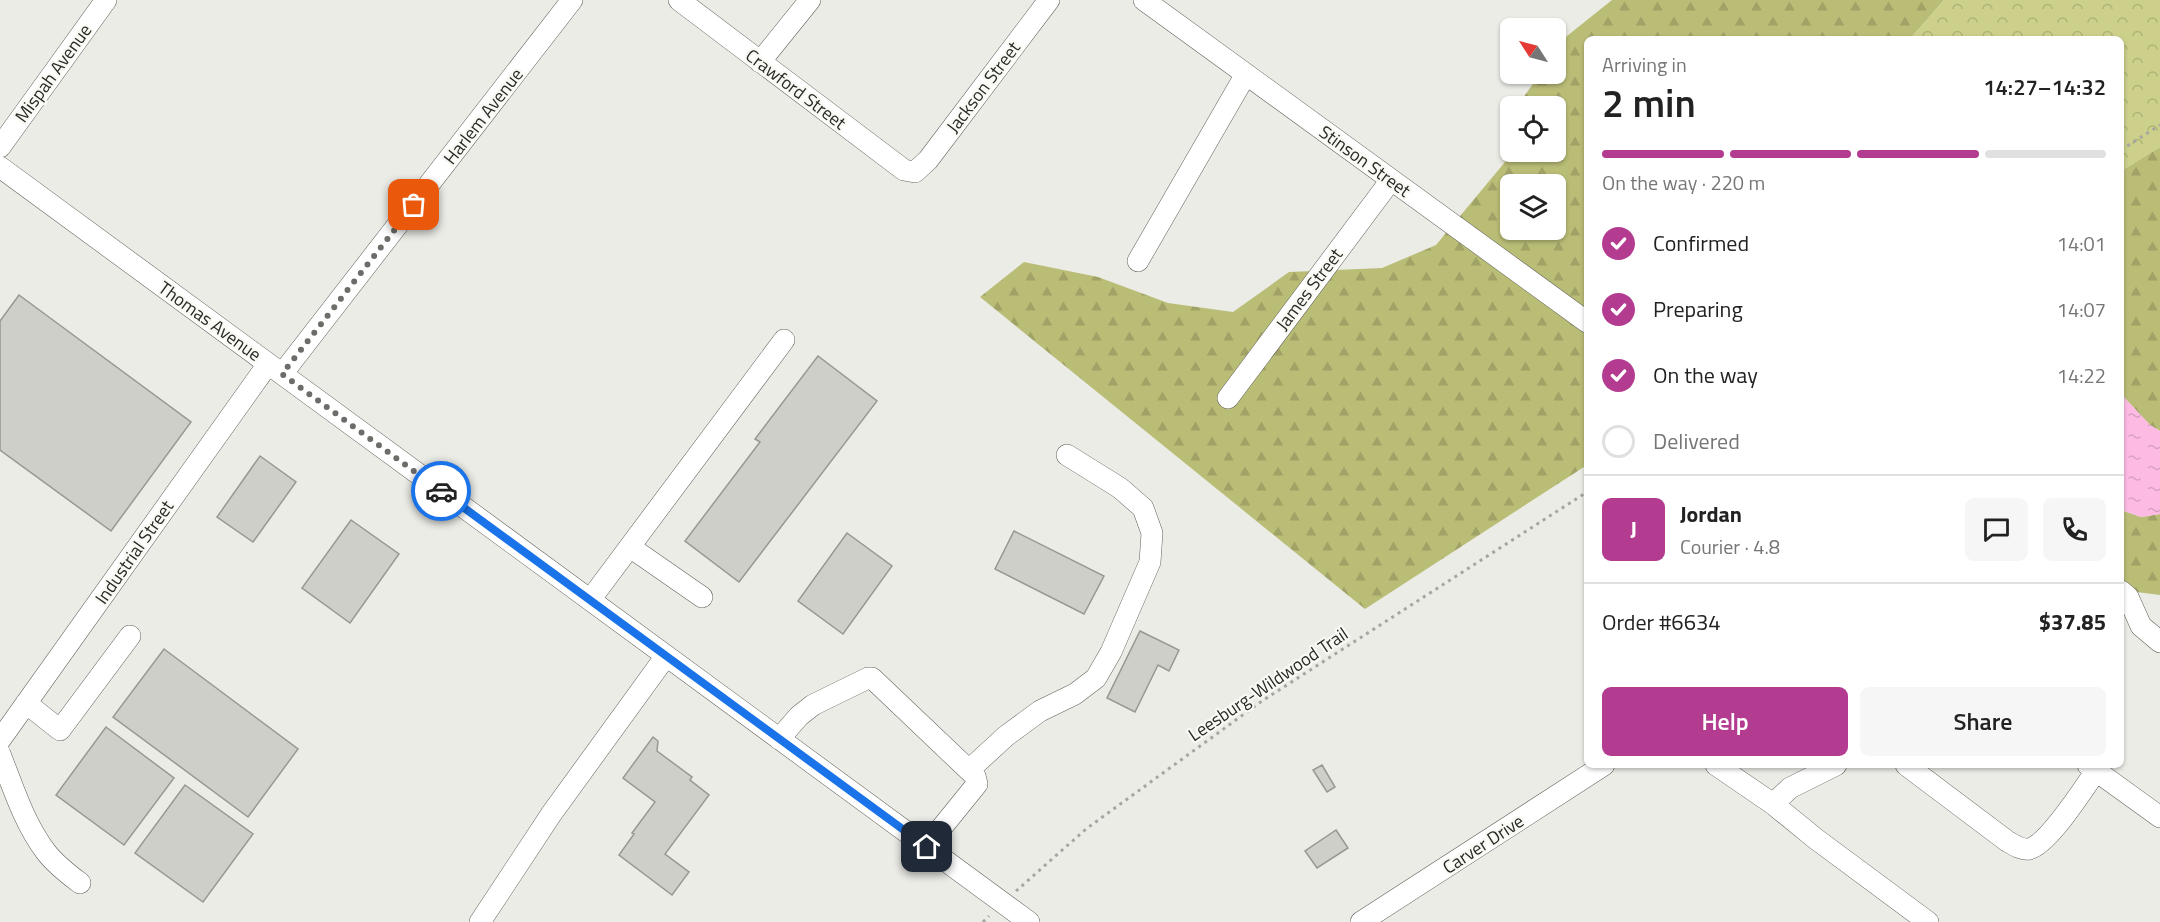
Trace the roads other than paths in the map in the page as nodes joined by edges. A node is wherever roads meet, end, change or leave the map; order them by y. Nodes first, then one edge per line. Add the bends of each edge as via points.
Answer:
1 (106, 0) edge
2 (572, 0) edge
3 (679, 0) edge
4 (810, 0) edge
5 (1049, 0) edge
6 (1151, 2) edge
7 (760, 62) junction
8 (1246, 74) junction
9 (0, 147) edge
10 (0, 167) edge
11 (915, 171) joint
12 (1390, 180) junction
13 (1138, 261) dead end
14 (1584, 320) edge
15 (784, 340) dead end
16 (275, 369) junction
17 (1228, 398) dead end
18 (1067, 455) dead end
19 (630, 547) junction
20 (2124, 594) edge
21 (702, 597) dead end
22 (590, 600) junction
23 (130, 636) dead end
24 (2160, 642) edge
25 (666, 656) junction
26 (26, 703) junction
27 (779, 739) junction
28 (0, 740) edge
29 (0, 754) edge
30 (1599, 768) edge
31 (1720, 768) edge
32 (1830, 768) edge
33 (1910, 768) edge
34 (2092, 768) edge
35 (969, 770) junction
36 (1773, 804) junction
37 (2160, 817) edge
38 (927, 847) junction
39 (80, 884) dead end
40 (480, 922) edge
41 (1029, 922) edge
42 (1360, 922) edge
43 (1928, 922) edge

1 - 9 street, Mispah Avenue
2 - 16 street, Harlem Avenue
3 - 7 street, Crawford Street
4 - 7 street
5 - 11 street, Jackson Street via 928,160
6 - 8 street, Stinson Street
7 - 11 street, Crawford Street via 904,170
8 - 12 street, Stinson Street
8 - 13 street
10 - 16 street, Thomas Avenue
12 - 14 street, Stinson Street
12 - 17 street, James Street
15 - 19 street
16 - 22 street, Thomas Avenue
16 - 26 street, Industrial Street
18 - 35 street via 1120,488 1143,508 1152,533 1150,561 1096,678 1015,729
19 - 21 street
19 - 22 street
20 - 24 street via 2141,626
22 - 25 street, Thomas Avenue
23 - 26 street via 60,730
25 - 27 street, Thomas Avenue
25 - 40 street via 552,813
26 - 28 street, Industrial Street
27 - 35 street via 813,705 872,678
27 - 38 street, Thomas Avenue
29 - 39 street via 37,840
30 - 42 street, Carver Drive
31 - 36 street
32 - 36 street via 1790,788
33 - 34 street via 2007,841 2027,849 2050,835
34 - 37 street
35 - 38 street via 977,784
36 - 43 street
38 - 41 street, Thomas Avenue

